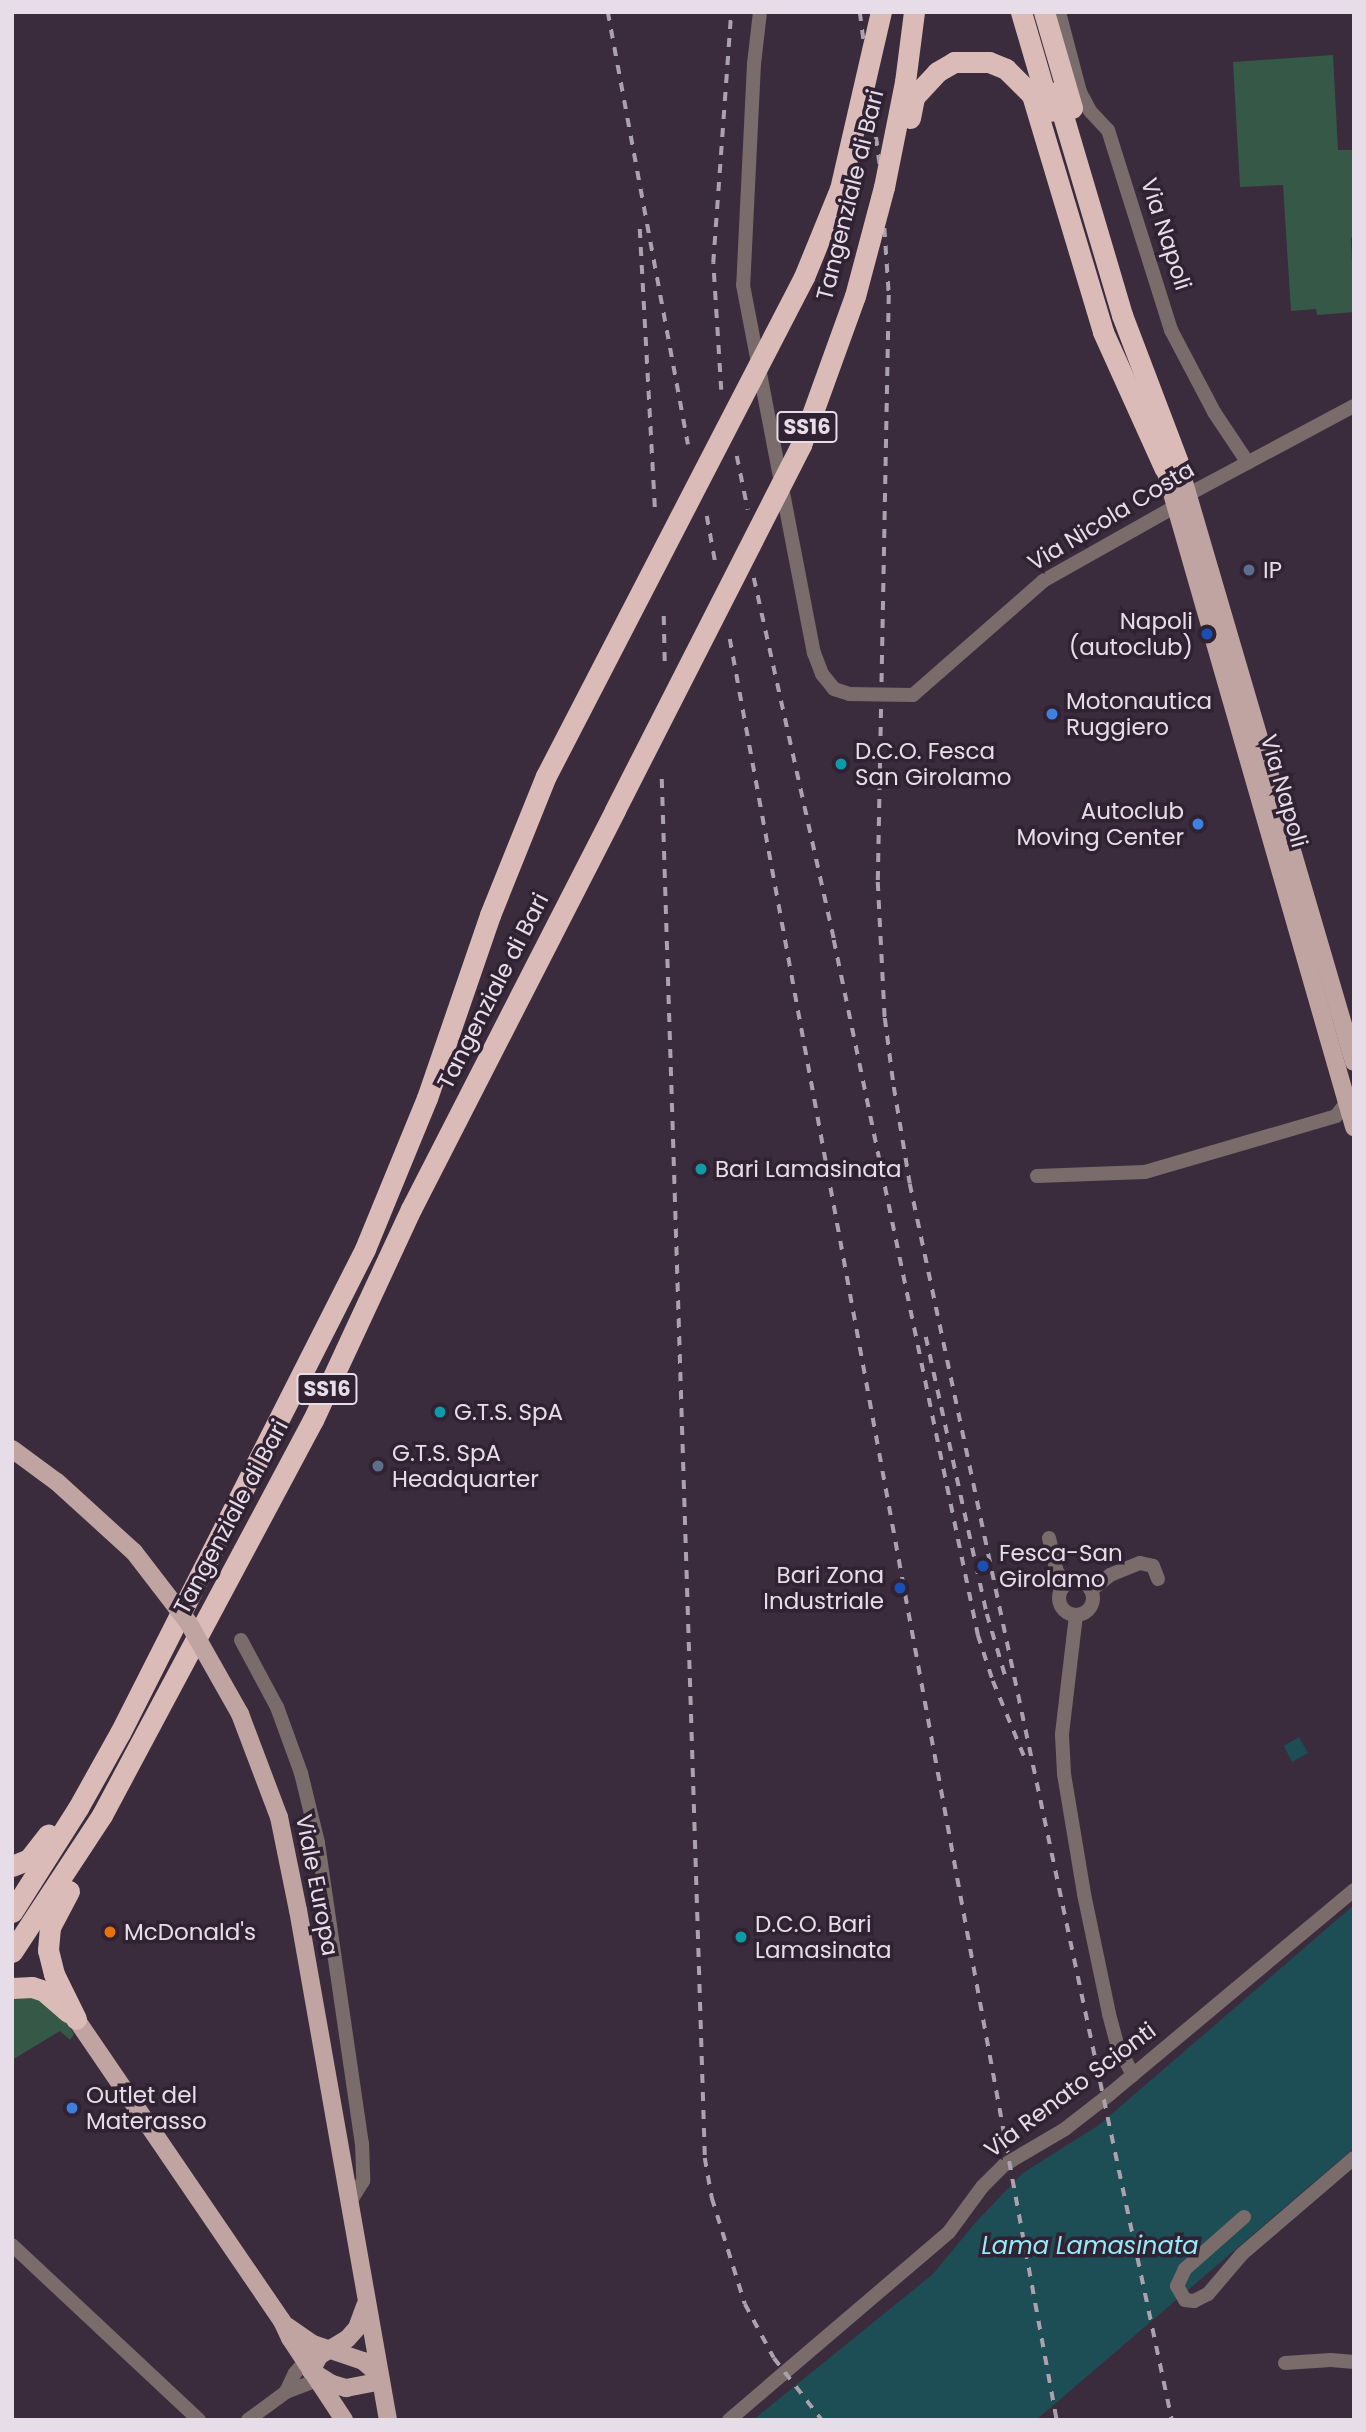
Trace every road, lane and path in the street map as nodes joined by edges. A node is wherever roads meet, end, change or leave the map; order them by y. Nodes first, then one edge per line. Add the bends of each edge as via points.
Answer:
1 (760, 12) edge
2 (881, 12) edge
3 (914, 12) edge
4 (1021, 12) edge
5 (1032, 12) edge
6 (1044, 12) edge
7 (1059, 12) edge
8 (884, 187) junction
9 (1354, 406) edge
10 (1248, 463) junction
11 (1172, 467) junction
12 (1182, 500) junction
13 (1354, 1062) edge
14 (1347, 1090) edge
15 (1354, 1127) edge
16 (1037, 1176) dead end
17 (12, 1449) edge
18 (1049, 1538) dead end
19 (1158, 1579) dead end
20 (1068, 1584) junction
21 (1091, 1590) junction
22 (1076, 1615) junction
23 (241, 1640) dead end
24 (78, 1808) junction
25 (102, 1815) junction
26 (12, 1866) edge
27 (1354, 1890) edge
28 (12, 1912) edge
29 (12, 1952) edge
30 (12, 1988) edge
31 (76, 2019) junction
32 (1133, 2075) junction
33 (1354, 2158) edge
34 (349, 2203) junction
35 (1244, 2217) dead end
36 (12, 2245) edge
37 (366, 2302) junction
38 (282, 2321) junction
39 (333, 2349) junction
40 (1285, 2362) dead end
41 (1354, 2362) edge
42 (311, 2371) junction
43 (379, 2375) junction
44 (286, 2392) junction
45 (199, 2420) edge
46 (248, 2420) edge
47 (344, 2420) edge
48 (388, 2420) edge
49 (729, 2420) edge

1 - 12 street, Via Nicola Costa, bridge via 743,285 814,653 834,689 849,694 913,695 1042,581
2 - 24 highway, Tangenziale di Bari / SS16, bridge via 840,189 804,277 546,776 490,915 427,1098 365,1250
3 - 8 highway, Tangenziale di Bari / SS16, bridge
4 - 11 highway via 1102,287
5 - 11 highway
6 - 11 highway
7 - 10 street, Via Napoli via 1080,92 1108,130 1171,330 1208,402
8 - 11 highway, bridge via 899,169 915,97 937,72 954,62 989,62 1006,69 1032,95 1103,332
8 - 25 highway, Tangenziale di Bari / SS16, bridge via 855,296 800,445 411,1209 313,1420
9 - 10 street, Via Nicola Costa
10 - 12 street, Via Nicola Costa
11 - 12 main road, Via Napoli
12 - 13 main road, Via Napoli
12 - 14 main road, Via Napoli
14 - 15 main road, Via Napoli
14 - 16 street via 1336,1116 1145,1172
17 - 34 main road, Viale Europa, bridge via 57,1482 134,1552 188,1622 240,1714 279,1817
18 - 20 street via 1057,1572
19 - 21 street via 1153,1566 1140,1563 1110,1575
20 - 21 street via 1083,1583
20 - 22 street via 1061,1591 1060,1602 1065,1611
21 - 22 street via 1091,1607
22 - 32 street via 1062,1735 1064,1774 1109,2014 1117,2044
23 - 34 street via 277,1707 301,1773 317,1843 362,2143 363,2181
24 - 26 highway via 55,1824 29,1858
24 - 28 highway, Tangenziale di Bari / SS16
25 - 29 highway, Tangenziale di Bari / SS16
25 - 31 highway via 84,1863 50,1927 48,1950 54,1974
27 - 32 street, Via Renato Scionti
30 - 31 highway via 44,1992
31 - 38 main road
32 - 49 street, Via Renato Scionti via 1065,2129 1004,2165 948,2232
33 - 35 street via 1241,2254 1208,2294 1185,2300 1177,2286 1185,2269
34 - 37 main road, Viale Europa
36 - 45 street
37 - 39 main road via 358,2328
37 - 43 main road, Viale Europa
38 - 39 main road via 313,2344
38 - 42 main road
39 - 42 main road via 319,2356
39 - 43 main road via 363,2361
40 - 41 street
42 - 43 main road via 346,2388 371,2383
42 - 44 street
42 - 44 street via 295,2373
42 - 47 main road
43 - 48 main road, Viale Europa
44 - 46 street

